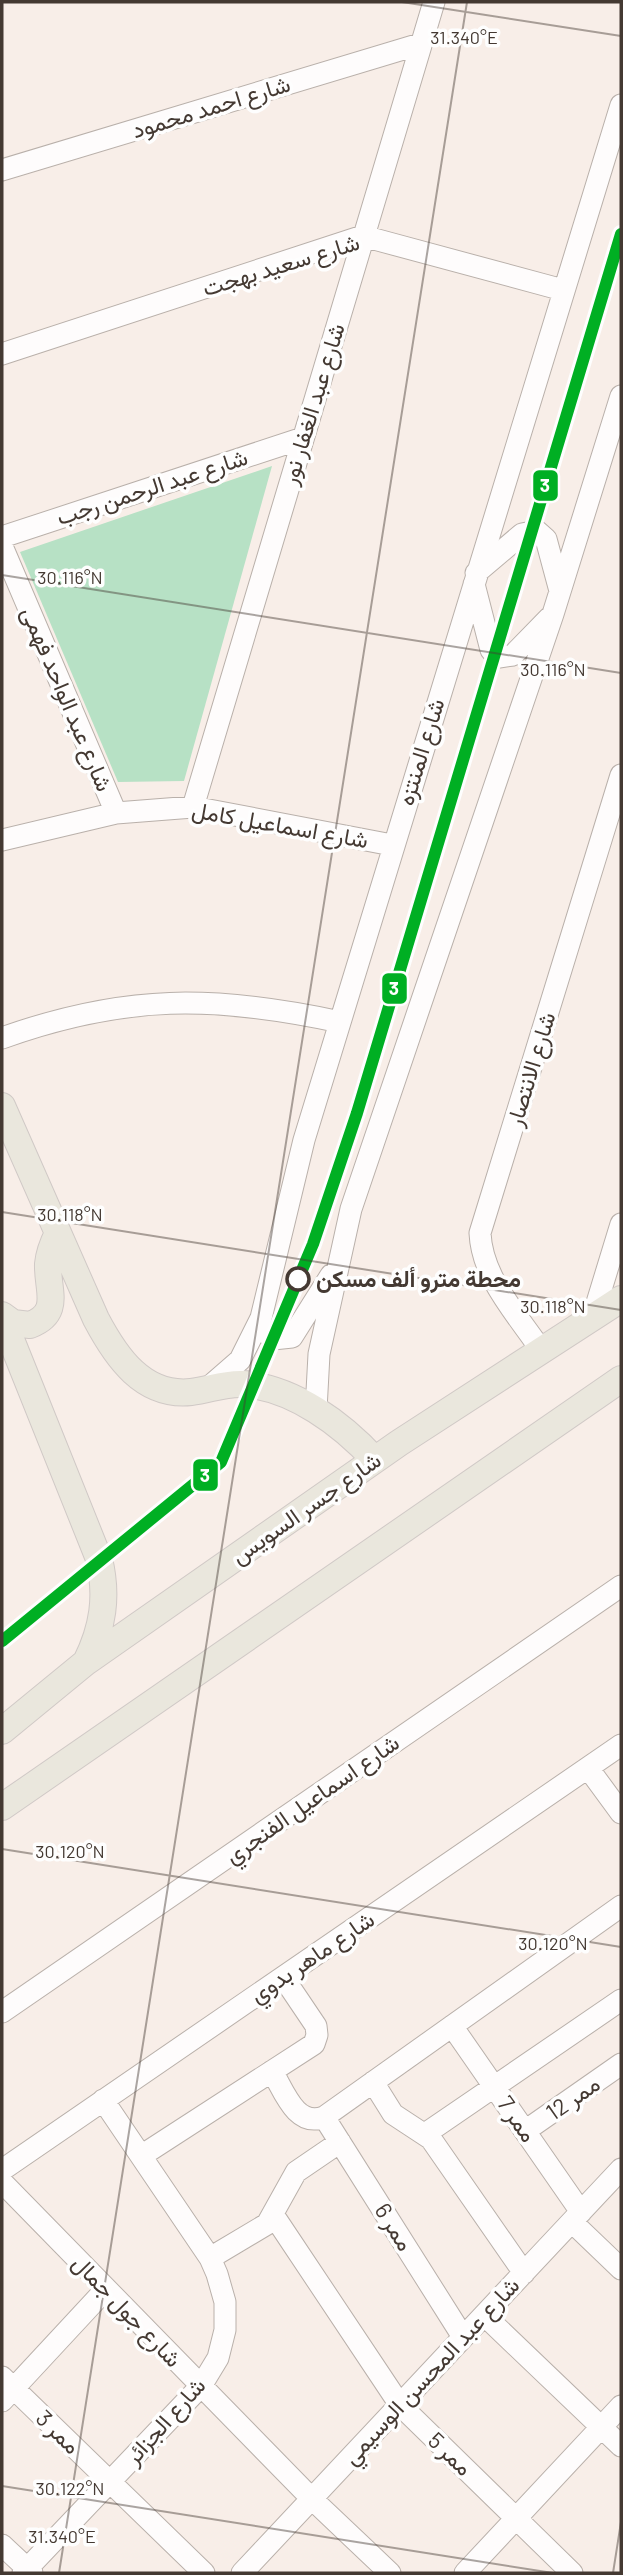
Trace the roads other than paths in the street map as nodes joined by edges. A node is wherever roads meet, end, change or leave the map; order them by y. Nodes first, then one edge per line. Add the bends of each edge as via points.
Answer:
1 (434, 2) edge
2 (420, 44) junction
3 (621, 105) edge
4 (2, 170) edge
5 (363, 236) junction
6 (562, 290) junction
7 (2, 354) edge
8 (621, 396) edge
9 (303, 438) junction
10 (2, 537) edge
11 (2, 545) edge
12 (475, 577) junction
13 (560, 591) junction
14 (553, 614) junction
15 (621, 775) edge
16 (193, 807) junction
17 (116, 813) junction
18 (2, 840) edge
19 (393, 845) junction
20 (340, 1021) junction
21 (2, 1038) edge
22 (2, 1106) edge
23 (621, 1224) edge
24 (58, 1233) junction
25 (338, 1263) junction
26 (621, 1299) edge
27 (2, 1316) edge
28 (592, 1319) junction
29 (259, 1326) junction
30 (541, 1350) junction
31 (621, 1379) edge
32 (209, 1387) junction
33 (316, 1410) junction
34 (375, 1460) junction
35 (621, 1586) edge
36 (86, 1662) junction
37 (2, 1731) edge
38 (621, 1745) edge
39 (588, 1768) junction
40 (2, 1807) edge
41 (621, 1813) edge
42 (621, 1906) edge
43 (283, 1977) junction
44 (621, 2000) edge
45 (2, 2012) edge
46 (452, 2026) junction
47 (621, 2064) edge
48 (272, 2071) junction
49 (373, 2082) junction
50 (494, 2087) junction
51 (103, 2100) junction
52 (324, 2117) junction
53 (525, 2131) junction
54 (425, 2134) junction
55 (340, 2142) junction
56 (141, 2156) junction
57 (621, 2169) edge
58 (2, 2170) edge
59 (2, 2182) edge
60 (274, 2216) junction
61 (576, 2217) junction
62 (210, 2258) junction
63 (621, 2269) edge
64 (524, 2273) junction
65 (106, 2290) junction
66 (484, 2315) junction
67 (463, 2337) junction
68 (201, 2386) junction
69 (6, 2389) edge
70 (400, 2405) junction
71 (621, 2406) edge
72 (602, 2427) junction
73 (621, 2446) edge
74 (110, 2482) junction
75 (312, 2499) junction
76 (516, 2518) junction
77 (2, 2545) edge
78 (27, 2572) edge
79 (204, 2573) edge
80 (242, 2573) edge
81 (390, 2573) edge
82 (465, 2573) edge
83 (572, 2573) edge

1 - 2 street, شارع عبد الغفار نور
2 - 4 street, شارع احمد محمود
2 - 5 street, شارع عبد الغفار نور
3 - 6 street, شارع المنتزه
5 - 6 street, شارع سعيد بهجت
5 - 7 street, شارع سعيد بهجت
5 - 9 street, شارع عبد الغفار نور
6 - 12 street, شارع المنتزه
8 - 13 street
9 - 10 street, شارع عبد الرحمن رجب
9 - 16 street, شارع عبد الغفار نور
11 - 17 street, شارع عبد الواحد فهمى
12 - 13 street via 523,534 537,531 546,539
12 - 14 street via 491,650 499,657 513,655
12 - 19 street, شارع المنتزه
13 - 14 street
14 - 25 street via 356,1196
15 - 30 street, شارع الانتصار via 480,1233 481,1255 489,1274
16 - 17 street, شارع اسماعيل كامل
16 - 19 street, شارع اسماعيل كامل
17 - 18 street, شارع اسماعيل كامل
19 - 20 street, شارع المنتزه
20 - 21 street via 269,1006 195,1001 122,1006 51,1021
20 - 29 street, شارع المنتزه via 304,1140
22 - 24 main road
23 - 28 street
24 - 27 main road via 48,1265 49,1312 30,1325 13,1324
24 - 32 main road via 105,1336 135,1375 169,1391
25 - 29 street via 292,1337 273,1339
25 - 33 street via 319,1354
26 - 28 main road, شارع جسر السويس
27 - 36 main road via 99,1559 104,1586 102,1618
28 - 30 main road, شارع جسر السويس
29 - 32 street, شارع المنتزه via 240,1360
30 - 34 main road, شارع جسر السويس
31 - 40 main road
32 - 33 main road via 246,1384
33 - 34 main road via 358,1441
34 - 36 main road, شارع جسر السويس
35 - 45 street, شارع اسماعيل الفنجري
36 - 37 main road, شارع جسر السويس
38 - 39 street, شارع ماهر بدوي
39 - 41 street
39 - 43 street, شارع ماهر بدوي
42 - 46 street
43 - 48 street via 316,2026 317,2035 314,2044
43 - 51 street, شارع ماهر بدوي
44 - 50 street
46 - 49 street
46 - 50 street, ممر 7
47 - 53 street, ممر 12
48 - 52 street via 299,2115 312,2120
48 - 56 street
49 - 52 street
49 - 54 street via 393,2113
50 - 53 street, ممر 7
50 - 54 street
51 - 56 street, شارع الجزائر
51 - 58 street, شارع ماهر بدوي
52 - 55 street, ممر 6
53 - 61 street, ممر 7
54 - 64 street
55 - 60 street via 296,2172
55 - 67 street, ممر 6
56 - 62 street, شارع الجزائر
57 - 61 street, شارع عبد المحسن الوسيمي
59 - 65 street, شارع جول جمال
60 - 62 street
60 - 70 street, ممر 5
61 - 63 street, ممر 7
61 - 64 street, شارع عبد المحسن الوسيمي
62 - 68 street, شارع الجزائر via 225,2302 225,2330 218,2358
64 - 66 street, شارع عبد المحسن الوسيمي
65 - 68 street, شارع جول جمال
65 - 69 street
66 - 67 street, شارع عبد المحسن الوسيمي
66 - 72 street
67 - 70 street, شارع عبد المحسن الوسيمي
68 - 74 street, شارع الجزائر
68 - 75 street, شارع جول جمال
69 - 74 street, ممر 3
70 - 75 street, شارع عبد المحسن الوسيمي
70 - 76 street, ممر 5
71 - 72 street
72 - 73 street
72 - 76 street
74 - 78 street, شارع الجزائر
74 - 79 street, ممر 3
75 - 80 street, شارع عبد المحسن الوسيمي
75 - 81 street, شارع جول جمال
76 - 82 street
76 - 83 street, ممر 5
77 - 78 street

